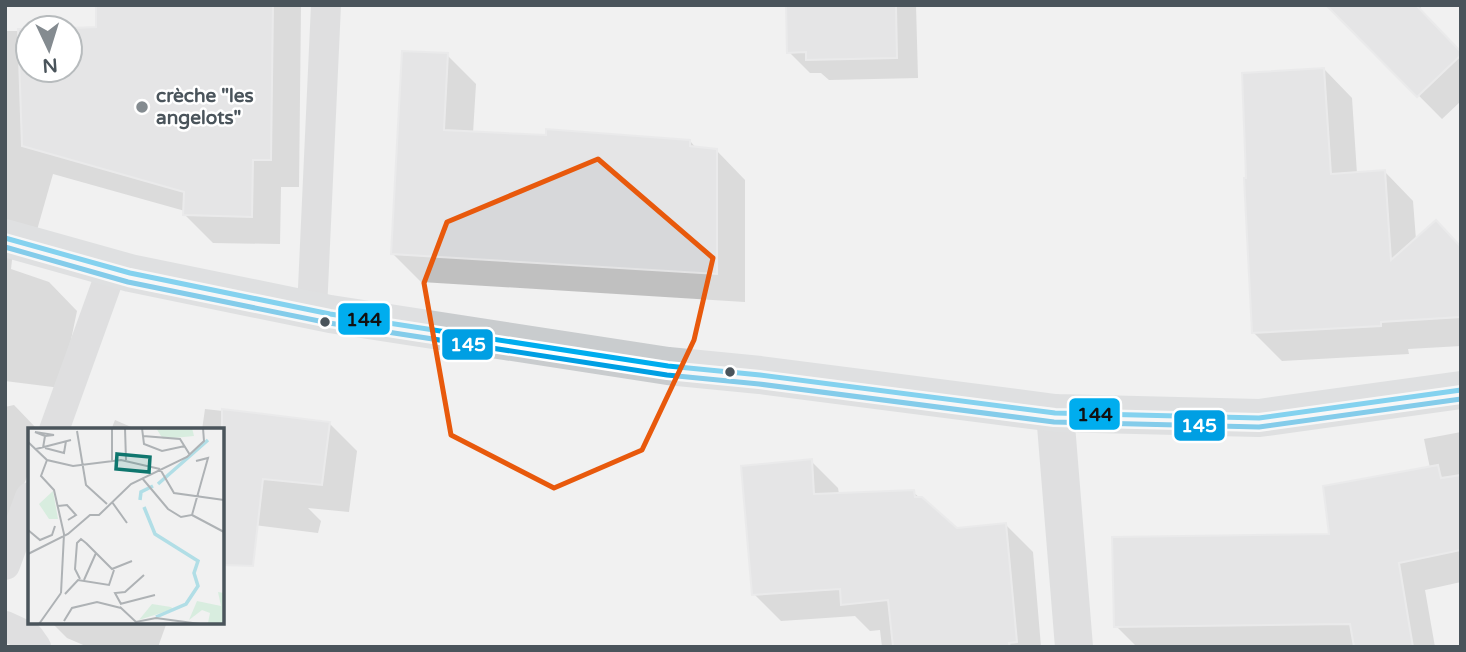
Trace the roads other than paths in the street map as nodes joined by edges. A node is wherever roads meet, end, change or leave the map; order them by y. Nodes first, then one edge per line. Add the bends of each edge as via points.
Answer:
1 (326, 5) edge
2 (5, 237) edge
3 (112, 269) junction
4 (312, 310) junction
5 (1461, 390) edge
6 (1055, 413) junction
7 (55, 428) edge
8 (28, 502) edge
9 (5, 565) edge
10 (5, 625) edge
11 (36, 647) edge
12 (1074, 647) edge

1 - 4 lane
2 - 3 street
3 - 4 street
3 - 7 lane
4 - 6 street via 668,366
5 - 6 street via 1259,418
6 - 12 street
8 - 9 lane
10 - 11 lane via 29,637

